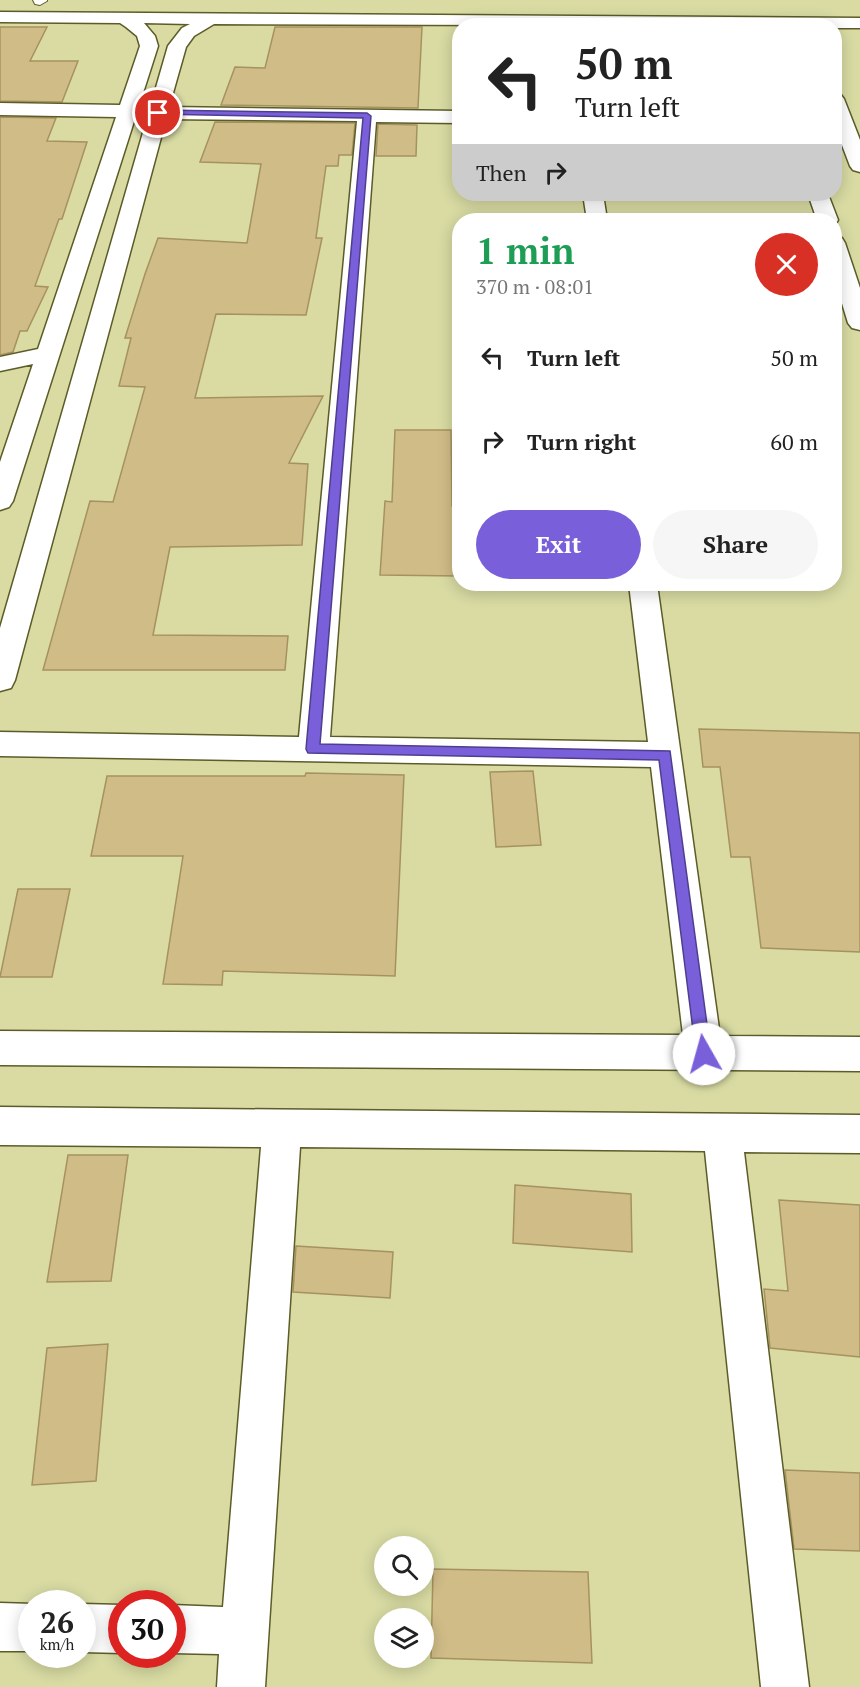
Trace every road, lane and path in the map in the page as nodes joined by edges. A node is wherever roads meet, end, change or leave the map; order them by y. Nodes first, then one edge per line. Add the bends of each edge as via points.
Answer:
1 (0, 1) edge
2 (40, 1) edge
3 (860, 7) edge
4 (0, 17) edge
5 (124, 18) junction
6 (210, 19) junction
7 (452, 21) edge
8 (842, 24) edge
9 (860, 24) edge
10 (149, 46) junction
11 (177, 46) junction
12 (0, 109) edge
13 (127, 111) junction
14 (158, 113) junction
15 (367, 116) junction
16 (452, 117) edge
17 (842, 120) edge
18 (860, 166) edge
19 (842, 268) edge
20 (860, 323) edge
21 (47, 354) junction
22 (0, 364) edge
23 (4, 407) dead end
24 (27, 414) junction
25 (0, 501) edge
26 (644, 591) edge
27 (0, 680) edge
28 (0, 744) edge
29 (313, 749) junction
30 (665, 754) junction
31 (0, 1048) edge
32 (704, 1054) junction
33 (860, 1054) edge
34 (0, 1126) edge
35 (282, 1127) junction
36 (722, 1132) junction
37 (860, 1134) edge
38 (0, 1627) edge
39 (18, 1627) edge
40 (186, 1629) edge
41 (245, 1630) junction
42 (241, 1687) edge
43 (785, 1687) edge

1 - 2 street
2 - 3 street
4 - 5 street
5 - 6 street
5 - 10 street via 143,30
6 - 7 street
6 - 11 street via 188,32
8 - 9 street
10 - 11 street
10 - 13 street
11 - 14 street
12 - 13 street
13 - 21 street
14 - 15 street
14 - 27 street
15 - 16 street
15 - 29 street
17 - 18 street
19 - 20 street
21 - 22 street
21 - 24 street
23 - 24 street
24 - 25 street
26 - 30 street
28 - 29 street
29 - 30 street
30 - 32 street
31 - 32 street
32 - 33 street
34 - 35 street
35 - 36 street
35 - 41 street
36 - 37 street
36 - 43 street
38 - 39 street
40 - 41 street
41 - 42 street

